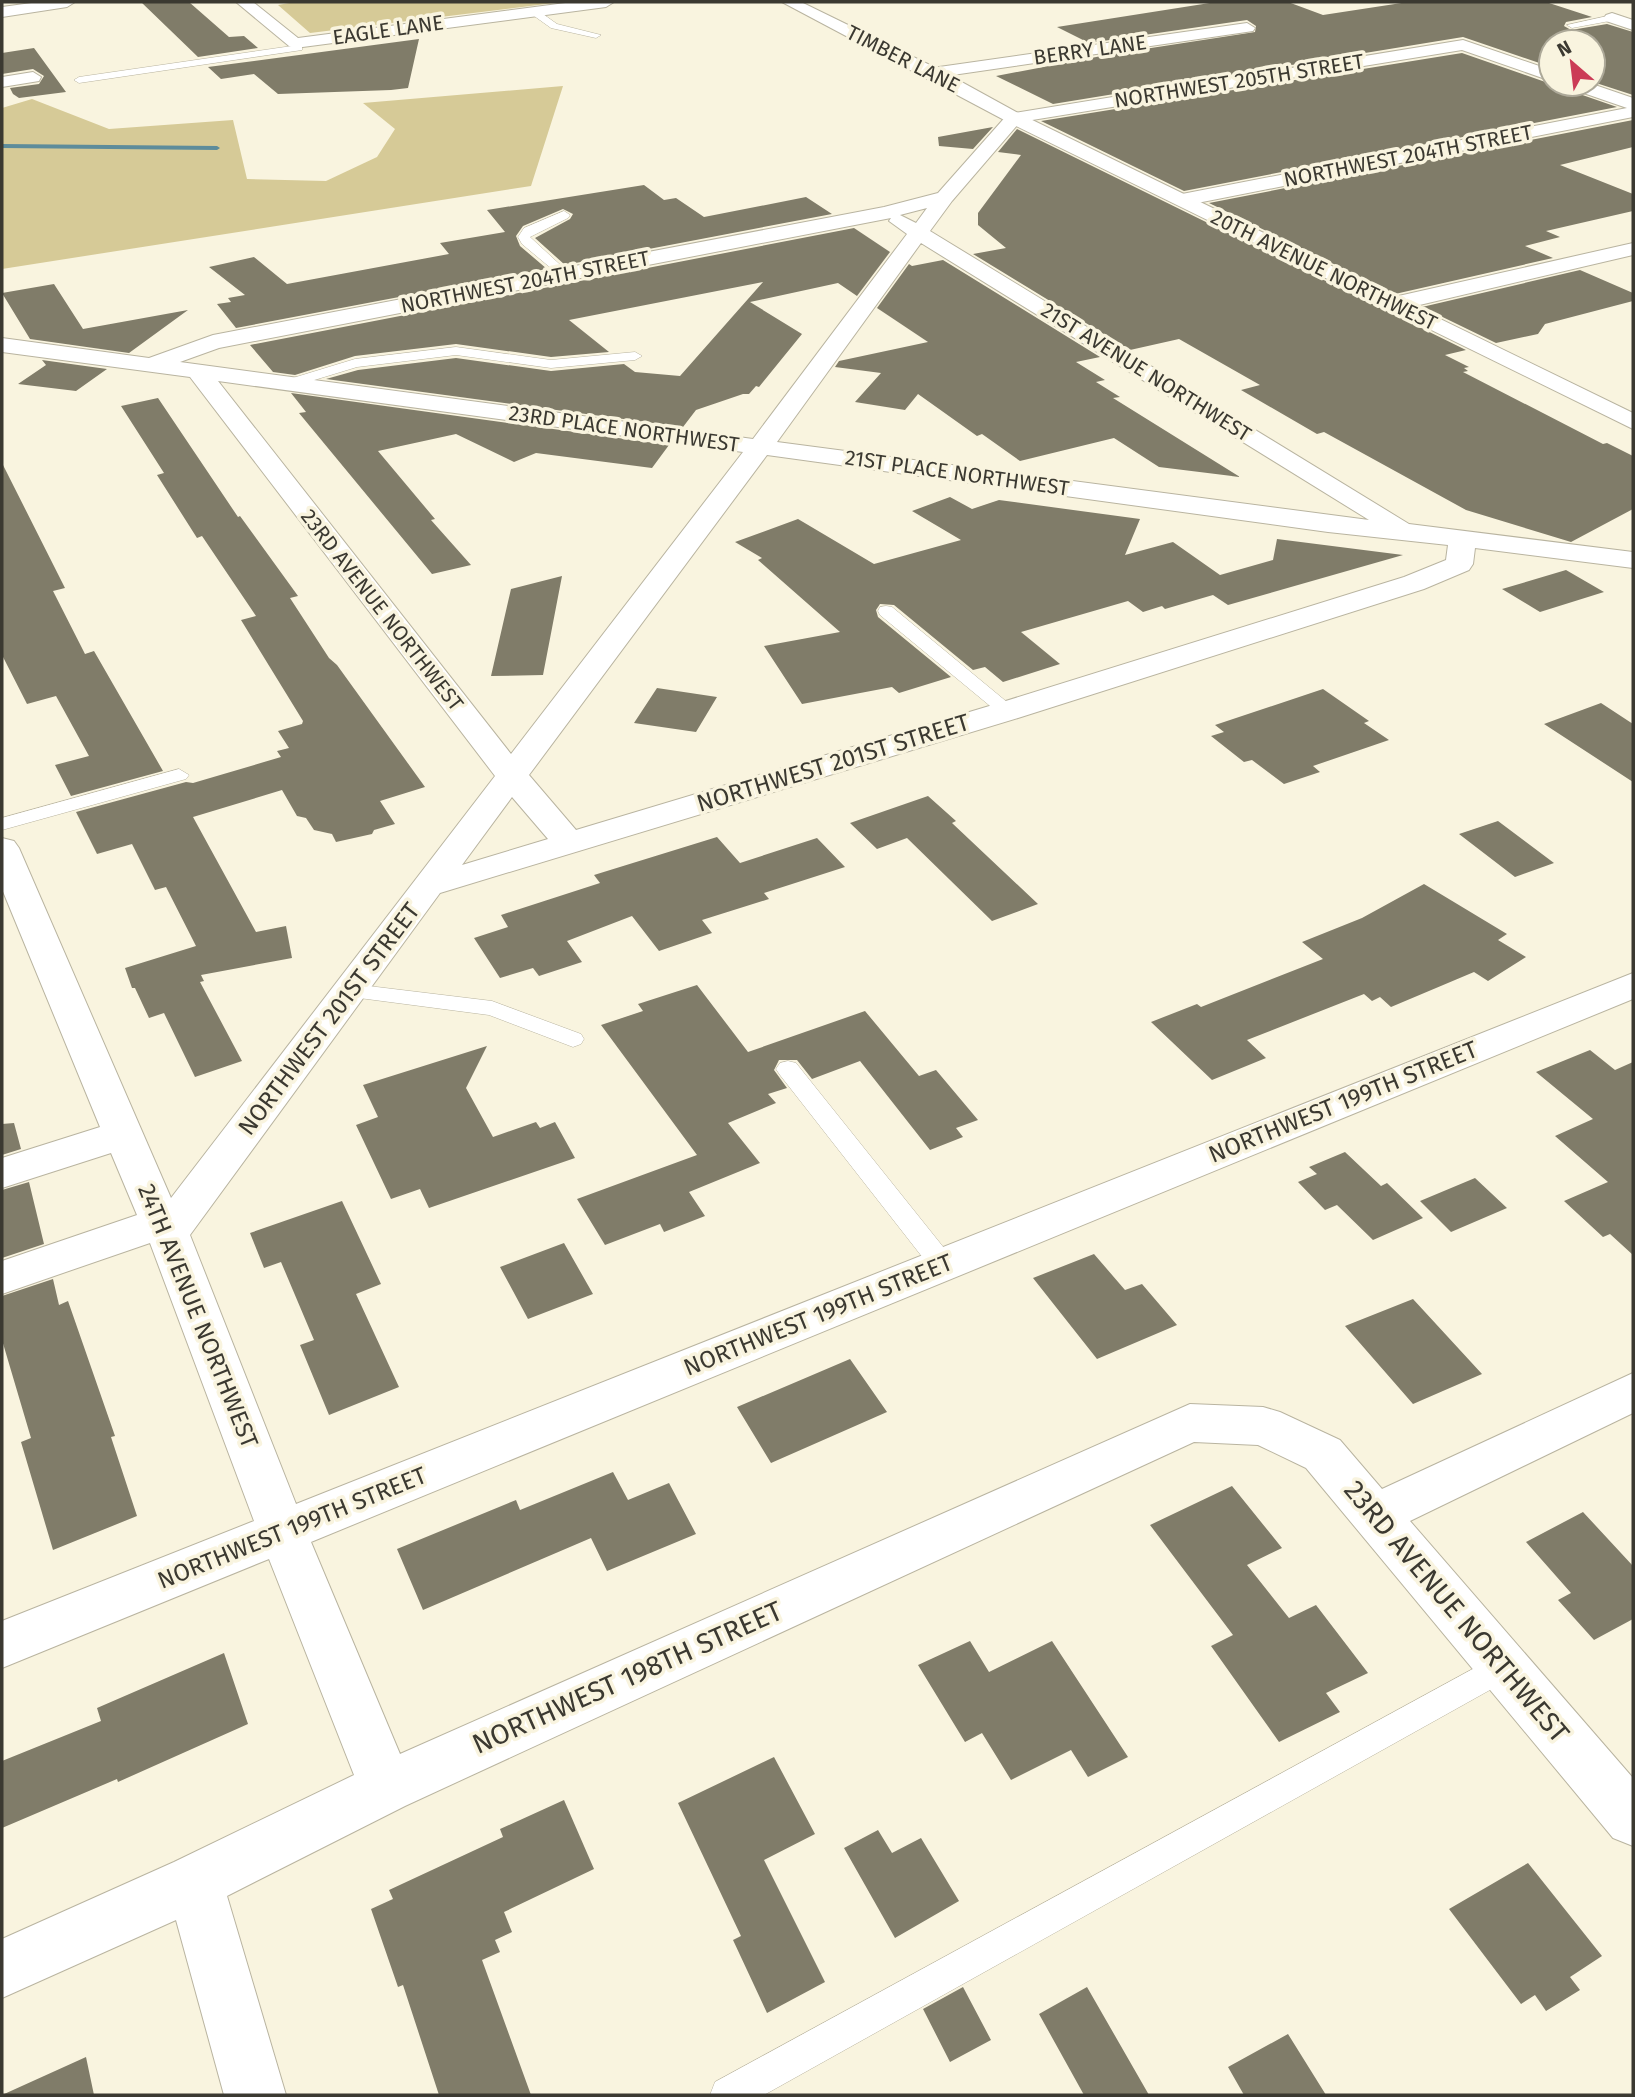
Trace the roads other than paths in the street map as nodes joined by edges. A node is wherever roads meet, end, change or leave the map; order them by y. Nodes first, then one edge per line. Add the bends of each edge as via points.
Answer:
1 (67, 2) edge
2 (244, 2) edge
3 (606, 2) edge
4 (790, 2) edge
5 (533, 11) junction
6 (2, 12) edge
7 (1612, 18) joint
8 (1572, 25) dead end
9 (1633, 25) edge
10 (1247, 27) dead end
11 (596, 35) dead end
12 (295, 43) junction
13 (1537, 71) edge
14 (932, 73) junction
15 (33, 77) dead end
16 (79, 80) dead end
17 (2, 82) edge
18 (1607, 95) edge
19 (1633, 104) edge
20 (1633, 112) edge
21 (1014, 118) junction
22 (945, 197) junction
23 (1182, 200) junction
24 (886, 213) junction
25 (564, 215) dead end
26 (920, 232) junction
27 (1633, 250) edge
28 (564, 275) junction
29 (1394, 304) junction
30 (2, 345) edge
31 (635, 356) dead end
32 (151, 365) junction
33 (199, 373) junction
34 (288, 384) junction
35 (1633, 422) edge
36 (760, 447) junction
37 (1405, 531) junction
38 (1462, 538) junction
39 (1633, 560) edge
40 (886, 611) dead end
41 (1007, 710) junction
42 (179, 775) dead end
43 (511, 776) junction
44 (2, 824) edge
45 (569, 844) junction
46 (7, 875) edge
47 (428, 886) junction
48 (1633, 985) edge
49 (352, 991) junction
50 (573, 1039) dead end
51 (788, 1069) dead end
52 (125, 1134) junction
53 (2, 1173) edge
54 (165, 1228) junction
55 (943, 1265) junction
56 (2, 1278) edge
57 (1633, 1392) edge
58 (1263, 1426) joint
59 (1376, 1514) junction
60 (283, 1533) junction
61 (2, 1645) edge
62 (1504, 1666) junction
63 (386, 1787) junction
64 (1633, 1819) edge
65 (194, 1882) junction
66 (2, 1969) edge
67 (255, 2095) edge
68 (728, 2095) edge

1 - 6 street
2 - 12 street
3 - 5 street, EAGLE LANE
4 - 14 street, TIMBER LANE
5 - 11 lane via 554,26
5 - 12 street, EAGLE LANE
7 - 8 lane
7 - 9 street
10 - 14 street, BERRY LANE
12 - 16 lane via 299,48
13 - 21 street, NORTHWEST 205TH STREET via 1463,45
14 - 21 street, TIMBER LANE
15 - 17 street
18 - 19 street
20 - 23 street, NORTHWEST 204TH STREET
21 - 22 street
21 - 23 street, 20TH AVENUE NORTHWEST
22 - 24 street, NORTHWEST 204TH STREET
22 - 26 street
23 - 29 street, 20TH AVENUE NORTHWEST
24 - 26 street, 21ST AVENUE NORTHWEST
24 - 28 street, NORTHWEST 204TH STREET
25 - 28 lane via 524,237
26 - 36 street
26 - 37 street, 21ST AVENUE NORTHWEST
27 - 29 street
28 - 32 street, NORTHWEST 204TH STREET via 214,342
29 - 35 street, 20TH AVENUE NORTHWEST
30 - 32 street, NORTHWEST 204TH STREET
31 - 34 lane via 551,363 456,351 355,363
32 - 33 street, 23RD PLACE NORTHWEST
33 - 34 street, 23RD PLACE NORTHWEST
33 - 43 street, 23RD AVENUE NORTHWEST
34 - 36 street, 23RD PLACE NORTHWEST
36 - 37 street, 21ST PLACE NORTHWEST
36 - 43 street, 23RD PLACE NORTHWEST
37 - 38 street, 21ST PLACE NORTHWEST
38 - 39 street
38 - 41 street, NORTHWEST 201ST STREET via 1459,564 1414,583
40 - 41 lane
41 - 45 street, NORTHWEST 201ST STREET
42 - 44 lane
43 - 45 street, 23RD AVENUE NORTHWEST
43 - 47 street, 23RD PLACE NORTHWEST
45 - 47 street, NORTHWEST 201ST STREET
46 - 52 street, 24TH AVENUE NORTHWEST
47 - 49 street, NORTHWEST 201ST STREET
48 - 55 street, NORTHWEST 199TH STREET
49 - 50 lane via 492,1008
49 - 54 street, NORTHWEST 201ST STREET
51 - 55 lane
52 - 53 street
52 - 54 street, 24TH AVENUE NORTHWEST
54 - 56 street
54 - 60 street, 24TH AVENUE NORTHWEST
55 - 60 street, NORTHWEST 199TH STREET
57 - 59 street
58 - 59 street, 23RD AVENUE NORTHWEST via 1324,1454
58 - 63 street, NORTHWEST 198TH STREET via 1190,1423
59 - 62 street, 23RD AVENUE NORTHWEST
60 - 61 street, NORTHWEST 199TH STREET
60 - 63 street, 24TH AVENUE NORTHWEST
62 - 64 street, 23RD AVENUE NORTHWEST
62 - 68 lane
63 - 65 street, NORTHWEST 198TH STREET
65 - 66 street, NORTHWEST 198TH STREET
65 - 67 street

